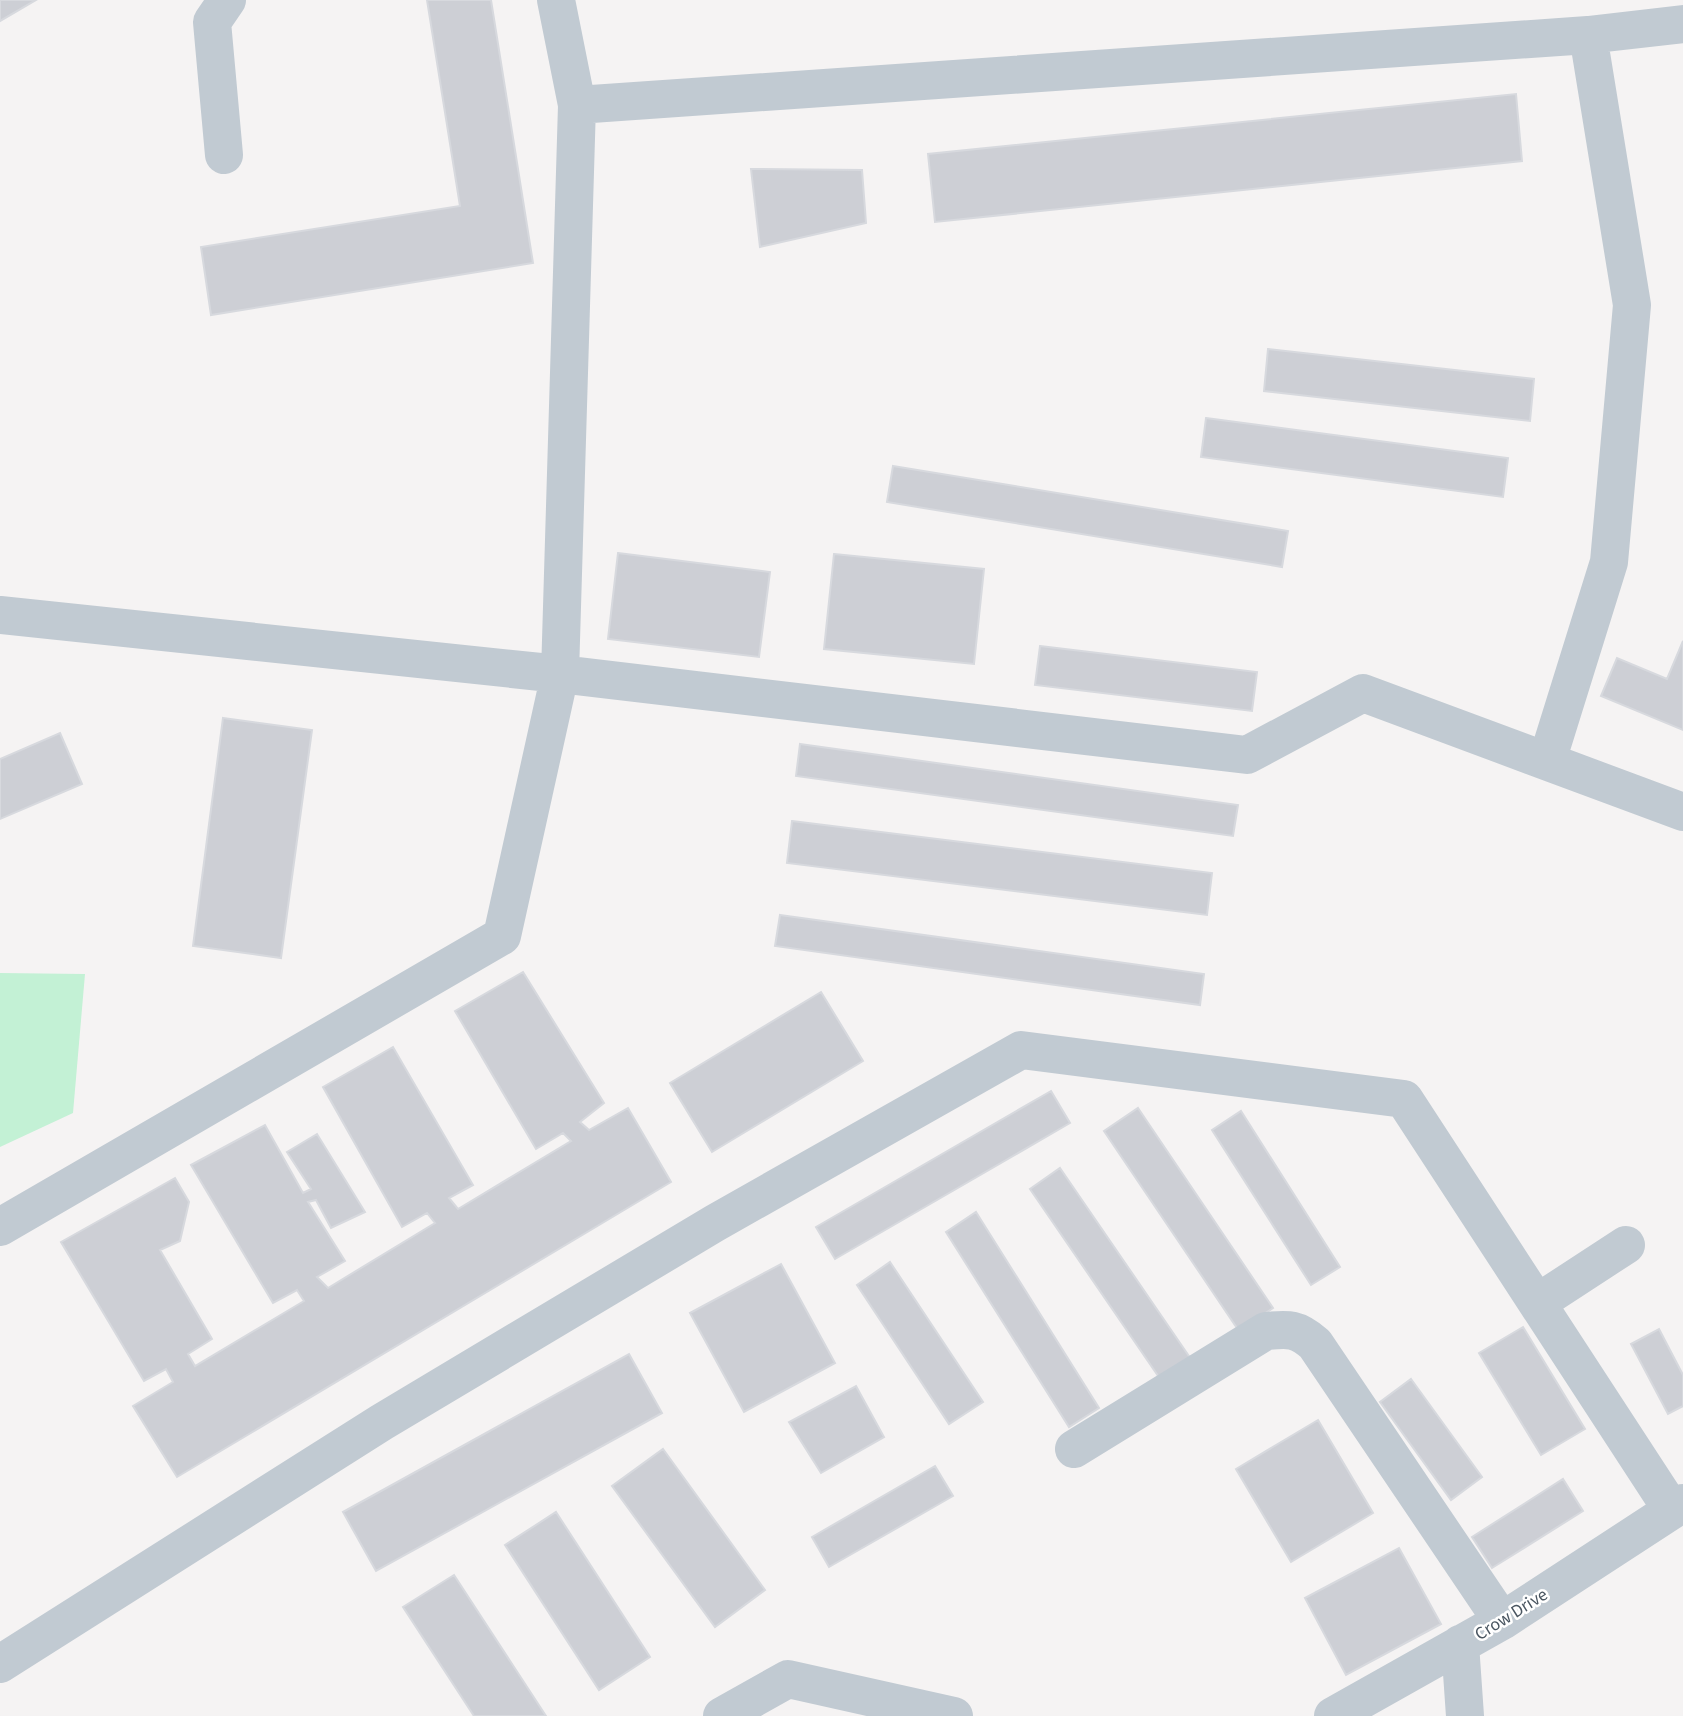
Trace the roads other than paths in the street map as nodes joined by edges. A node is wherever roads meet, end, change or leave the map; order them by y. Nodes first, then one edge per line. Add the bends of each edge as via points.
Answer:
1 (227, 0) edge
2 (556, 0) edge
3 (1683, 24) edge
4 (1588, 35) junction
5 (578, 105) junction
6 (224, 155) dead end
7 (0, 615) edge
8 (560, 674) junction
9 (1547, 761) junction
10 (1683, 812) edge
11 (0, 1227) edge
12 (1626, 1245) dead end
13 (1537, 1303) junction
14 (1074, 1449) dead end
15 (1677, 1506) edge
16 (1502, 1621) junction
17 (1460, 1644) junction
18 (0, 1664) edge
19 (722, 1716) edge
20 (954, 1716) edge
21 (1333, 1716) edge
22 (1465, 1716) edge

1 - 6 lane via 212,22
2 - 5 lane
3 - 4 lane
4 - 5 lane
4 - 9 lane via 1632,305 1609,562
5 - 8 lane
7 - 8 lane
8 - 9 lane via 1247,755 1363,693
8 - 11 lane via 502,936
9 - 10 lane
12 - 13 lane
13 - 15 lane
13 - 18 lane via 1404,1099 1021,1050 715,1223 405,1408
14 - 16 lane via 1266,1331 1291,1329 1315,1344
15 - 16 lane, Crow Drive
16 - 17 lane, Crow Drive
17 - 21 lane, Crow Drive
17 - 22 lane
19 - 20 lane via 788,1679

